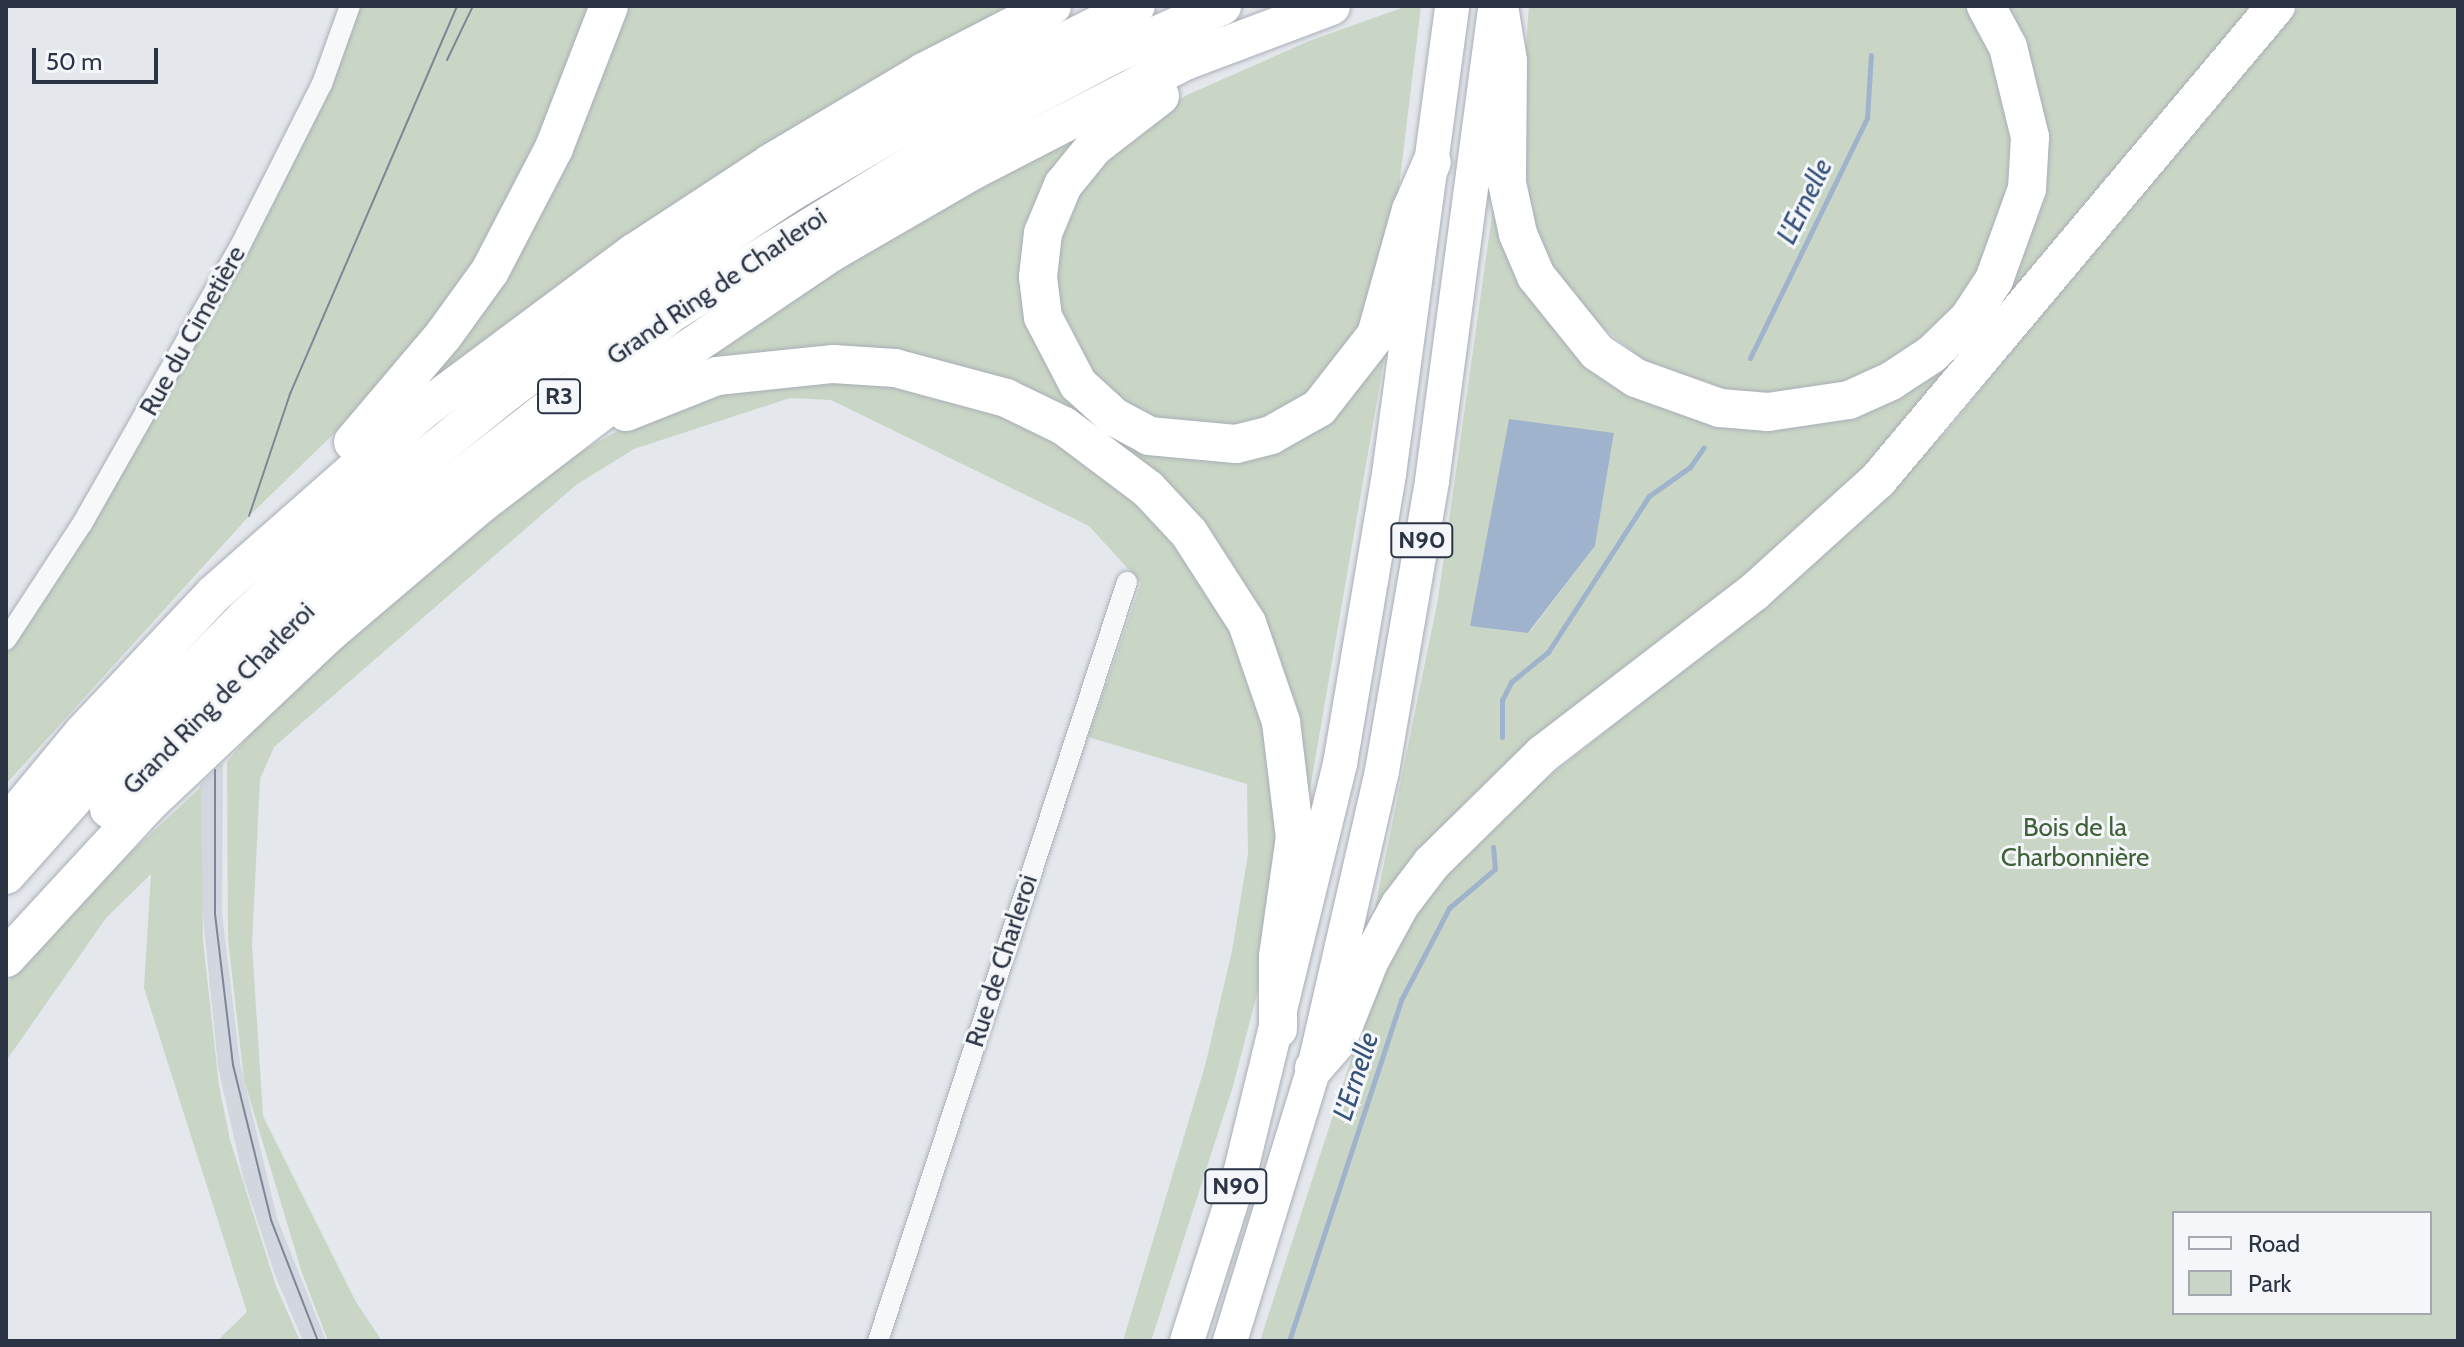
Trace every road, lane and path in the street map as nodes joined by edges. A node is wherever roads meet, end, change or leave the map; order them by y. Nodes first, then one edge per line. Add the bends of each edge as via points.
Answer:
1 (350, 6) edge
2 (609, 6) edge
3 (1052, 6) edge
4 (1136, 6) edge
5 (1222, 6) edge
6 (1331, 6) edge
7 (1452, 6) edge
8 (1497, 6) edge
9 (1986, 6) edge
10 (2276, 6) edge
11 (1252, 40) junction
12 (1432, 162) junction
13 (569, 438) junction
14 (1127, 582) dead end
15 (214, 594) junction
16 (6, 640) edge
17 (6, 826) edge
18 (6, 875) edge
19 (6, 930) edge
20 (6, 958) edge
21 (1278, 1029) junction
22 (1314, 1068) junction
23 (878, 1341) edge
24 (1187, 1341) edge
25 (1230, 1341) edge

1 - 16 street, Rue du Cimetière via 317,96 240,246 82,524
2 - 15 highway via 554,148 490,271 387,407 241,553
3 - 15 highway via 924,72 634,253 419,413
4 - 18 highway, Grand Ring de Charleroi / R3 via 941,104 791,192 646,288 507,392 373,500 246,617
5 - 19 highway, Grand Ring de Charleroi / R3 via 1108,57 811,222 671,313 534,416 400,525 275,639 157,756
6 - 11 highway
7 - 12 highway, N90
8 - 9 highway via 1508,61 1507,183 1518,234 1536,276 1597,352 1636,378 1720,408 1768,412 1810,409 1891,381 1960,327 1994,280 2027,189 2030,137 2013,60
8 - 22 highway, N90 via 1409,625
10 - 22 highway via 1878,480 1753,593 1543,754 1432,863 1400,905 1369,962 1338,1040
11 - 12 highway via 1139,108 1094,147 1063,185 1043,233 1038,277 1043,317 1078,384 1114,417 1149,436 1236,444 1271,435 1319,408 1376,335 1411,210
11 - 13 highway via 1185,61 972,171 845,244 648,376
12 - 21 highway, N90 via 1346,735
13 - 20 highway via 329,633 148,804
13 - 21 highway via 717,376 833,364 895,368 955,380 1064,426 1108,456 1189,533 1218,577 1247,623 1281,722 1295,837 1278,957
14 - 23 street, Rue de Charleroi
15 - 17 highway via 83,733
21 - 24 highway, N90
22 - 25 highway, N90

